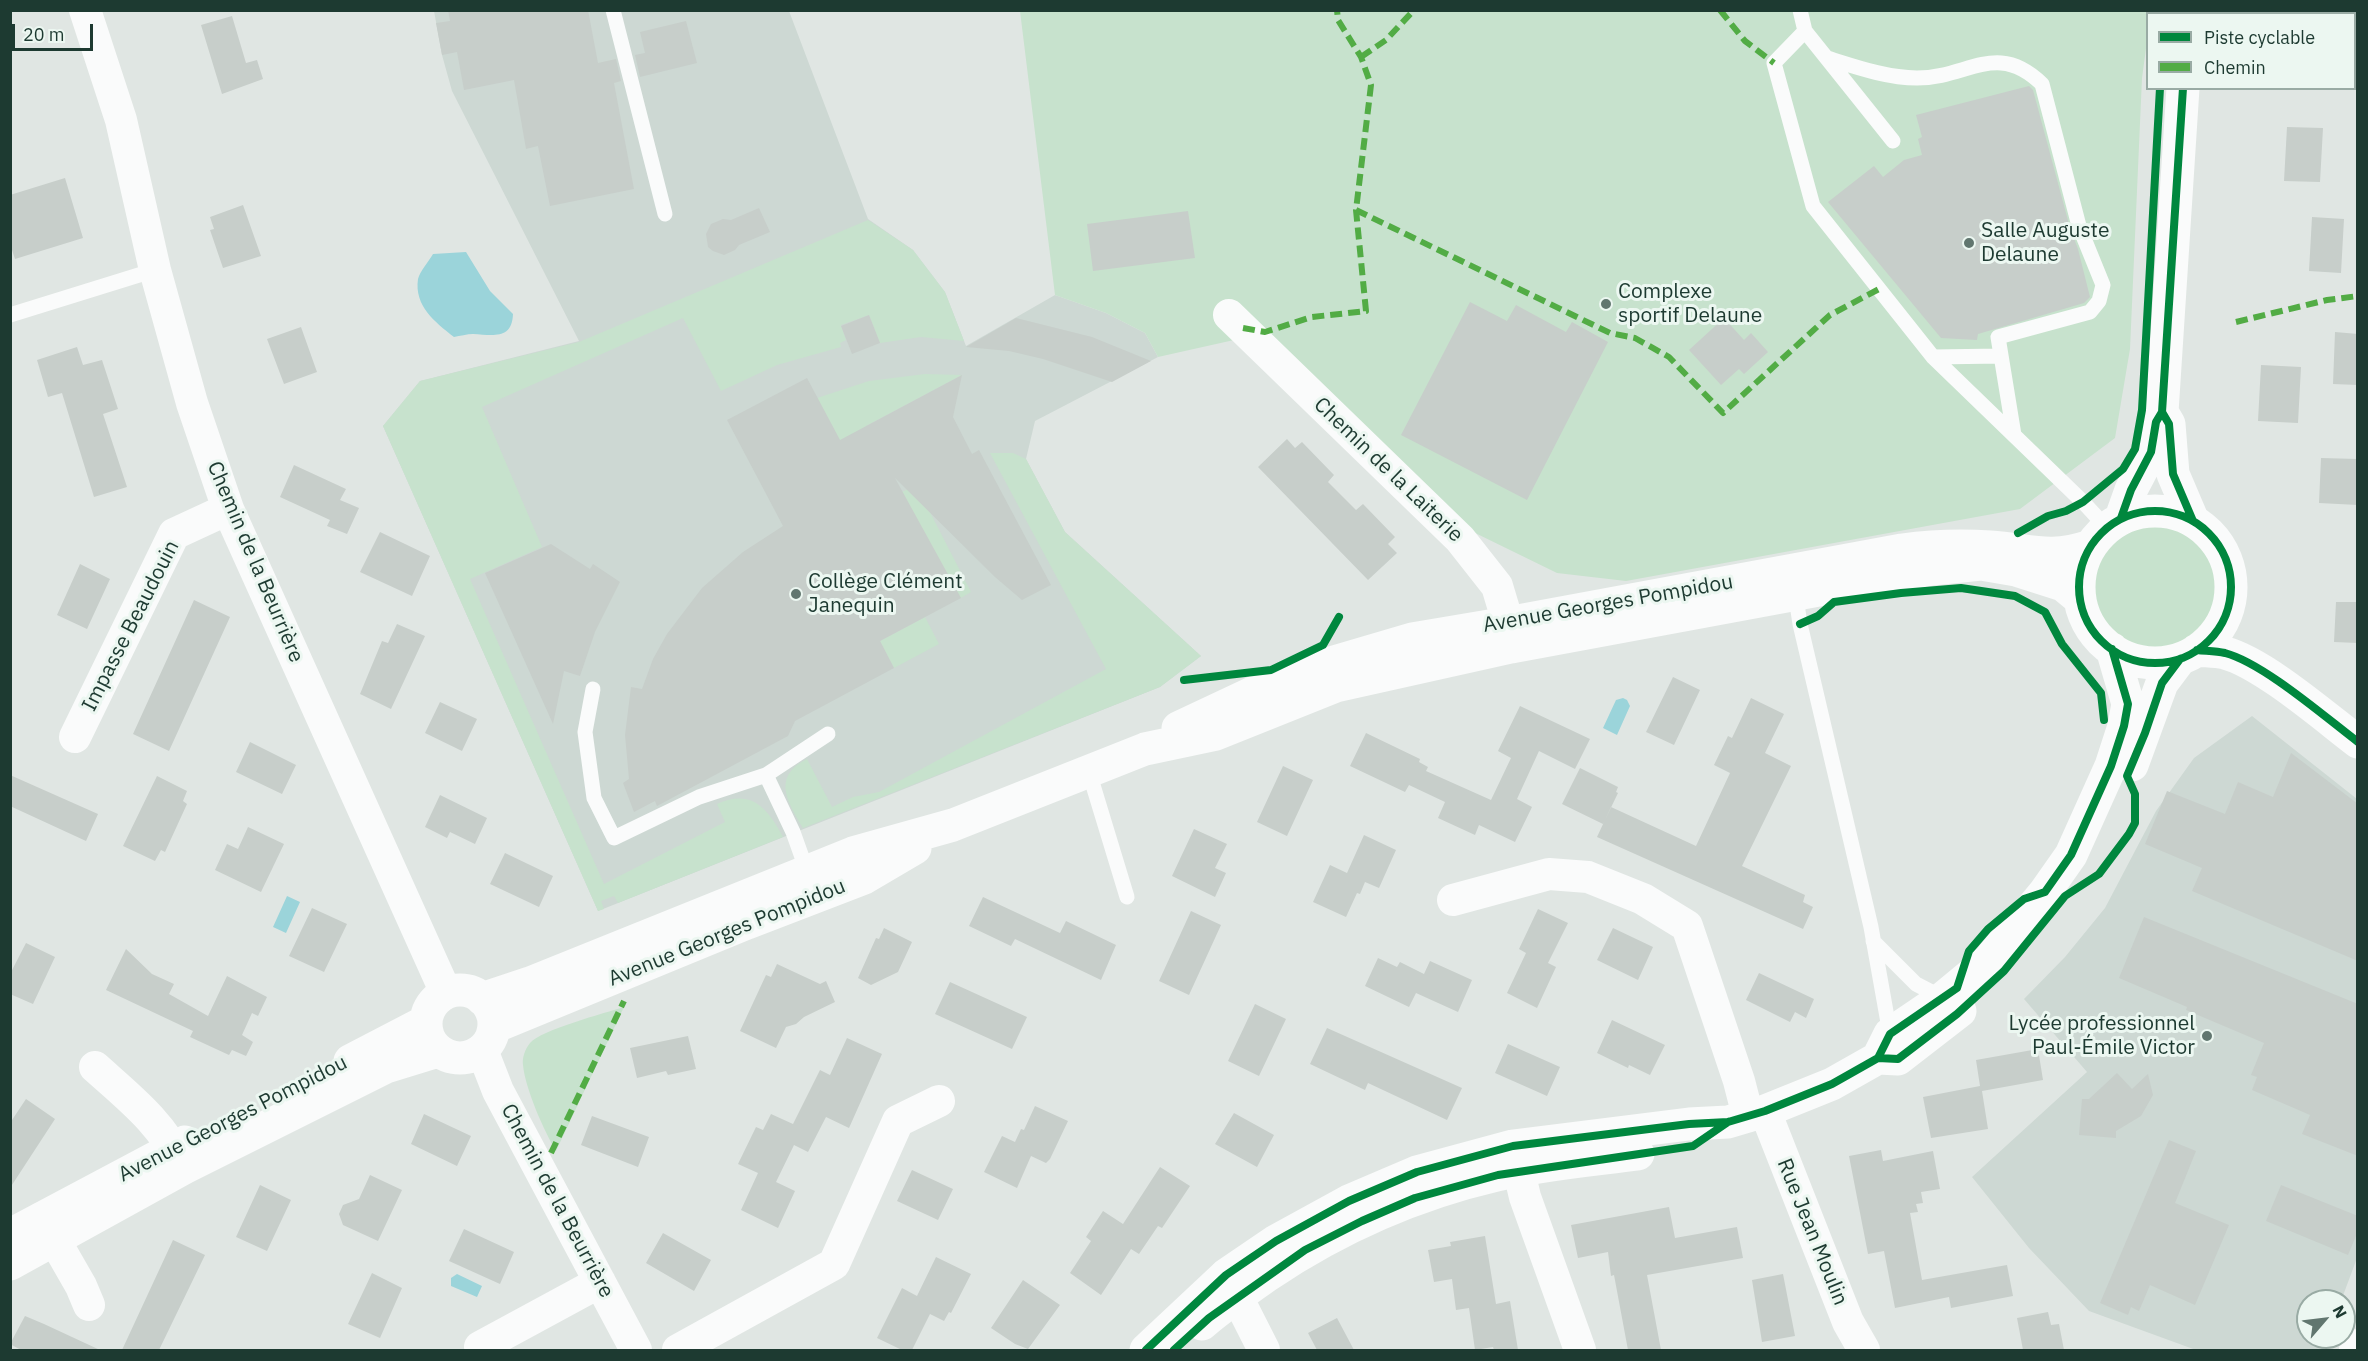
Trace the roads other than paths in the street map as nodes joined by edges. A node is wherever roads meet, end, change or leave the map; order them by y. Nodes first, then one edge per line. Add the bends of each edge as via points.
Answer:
1 (85, 10) edge
2 (613, 10) edge
3 (1800, 10) edge
4 (1805, 31) junction
5 (1827, 58) junction
6 (2183, 90) edge
7 (1893, 141) dead end
8 (665, 214) dead end
9 (155, 270) junction
10 (10, 315) edge
11 (1229, 315) dead end
12 (2001, 356) junction
13 (1933, 357) junction
14 (2163, 412) junction
15 (2014, 435) junction
16 (228, 509) junction
17 (2193, 521) junction
18 (2106, 531) junction
19 (1793, 582) junction
20 (2230, 594) junction
21 (2080, 599) junction
22 (1509, 635) junction
23 (2112, 649) junction
24 (2189, 654) junction
25 (2266, 674) junction
26 (593, 689) dead end
27 (828, 734) dead end
28 (75, 737) dead end
29 (2358, 742) edge
30 (1089, 772) junction
31 (766, 775) junction
32 (812, 885) junction
33 (1127, 897) dead end
34 (1453, 900) dead end
35 (1873, 941) junction
36 (446, 993) junction
37 (1943, 998) junction
38 (486, 1025) junction
39 (432, 1036) junction
40 (1884, 1046) junction
41 (95, 1067) dead end
42 (939, 1101) dead end
43 (1747, 1117) junction
44 (179, 1157) junction
45 (1516, 1159) junction
46 (48, 1228) junction
47 (10, 1235) edge
48 (10, 1264) edge
49 (600, 1282) junction
50 (1232, 1286) junction
51 (88, 1305) dead end
52 (2358, 1345) edge
53 (480, 1347) dead end
54 (636, 1350) edge
55 (678, 1350) edge
56 (1146, 1350) edge
57 (1174, 1350) edge
58 (1264, 1350) edge
59 (1580, 1350) edge
60 (1864, 1350) edge
61 (2355, 1350) edge

1 - 9 street, Chemin de la Beurrière via 121,120
2 - 8 lane
3 - 4 lane
4 - 5 lane
4 - 13 lane via 1774,63 1813,206
5 - 7 lane
5 - 12 lane via 1869,71 1917,78 2004,62 2019,66 2042,84 2079,226 2101,277 2102,293 2090,312 1998,337
6 - 14 street
9 - 10 lane
9 - 16 street, Chemin de la Beurrière via 192,404
11 - 22 street, Chemin de la Laiterie via 1460,539 1493,578 1501,595
12 - 13 lane
12 - 15 lane
13 - 15 lane
14 - 17 street via 2169,424 2173,474
14 - 18 street via 2156,422 2151,452
15 - 18 lane via 2083,502
16 - 28 street, Impasse Beaudouin via 174,534
16 - 36 street, Chemin de la Beurrière
17 - 18 street via 2176,514 2139,512
17 - 20 street via 2210,534 2222,552 2230,573
18 - 19 street, Avenue Georges Pompidou via 2053,555 1940,545
18 - 21 street via 2080,571
19 - 21 street, Avenue Georges Pompidou via 1982,564 2037,575 2063,585
19 - 22 street, Avenue Georges Pompidou
19 - 35 lane
20 - 24 street via 2220,626 2210,640
20 - 25 street via 2237,629 2250,655
21 - 23 street via 2093,631
22 - 30 street, Avenue Georges Pompidou via 1336,686 1216,734 1145,749
23 - 24 street via 2141,662 2157,663
23 - 37 street via 2128,704 2124,726 2111,766 2071,855 1989,960
24 - 25 street via 2224,653
24 - 40 street via 2162,683 2109,820 2065,896 2004,971 1957,1014 1898,1059
25 - 29 street
26 - 31 lane via 585,732 594,798 614,838 699,797
27 - 31 lane
30 - 32 street, Avenue Georges Pompidou via 953,825 864,878
30 - 33 lane
31 - 32 lane
32 - 38 street, Avenue Georges Pompidou
34 - 43 street, Rue Jean Moulin via 1549,874 1588,877 1643,899 1687,926 1739,1081
35 - 37 lane via 1916,984
35 - 40 lane
36 - 38 street via 472,992
36 - 39 street, Avenue Georges Pompidou via 432,1004
37 - 40 street
38 - 39 street, Avenue Georges Pompidou via 468,1057 452,1058
38 - 49 street, Chemin de la Beurrière via 498,1091
39 - 44 street, Avenue Georges Pompidou via 399,1037
40 - 43 street via 1832,1084
41 - 44 street via 151,1117
42 - 55 street via 898,1121 834,1264
43 - 45 street via 1689,1124
43 - 60 street, Rue Jean Moulin
44 - 46 street, Avenue Georges Pompidou
45 - 50 street via 1417,1172 1349,1201 1282,1238
45 - 59 street via 1525,1197
46 - 47 street, Avenue Georges Pompidou
46 - 48 street, Avenue Georges Pompidou
46 - 51 street
49 - 53 street
49 - 54 street, Chemin de la Beurrière
50 - 56 street
50 - 57 street via 1209,1318
50 - 58 street
52 - 61 street

